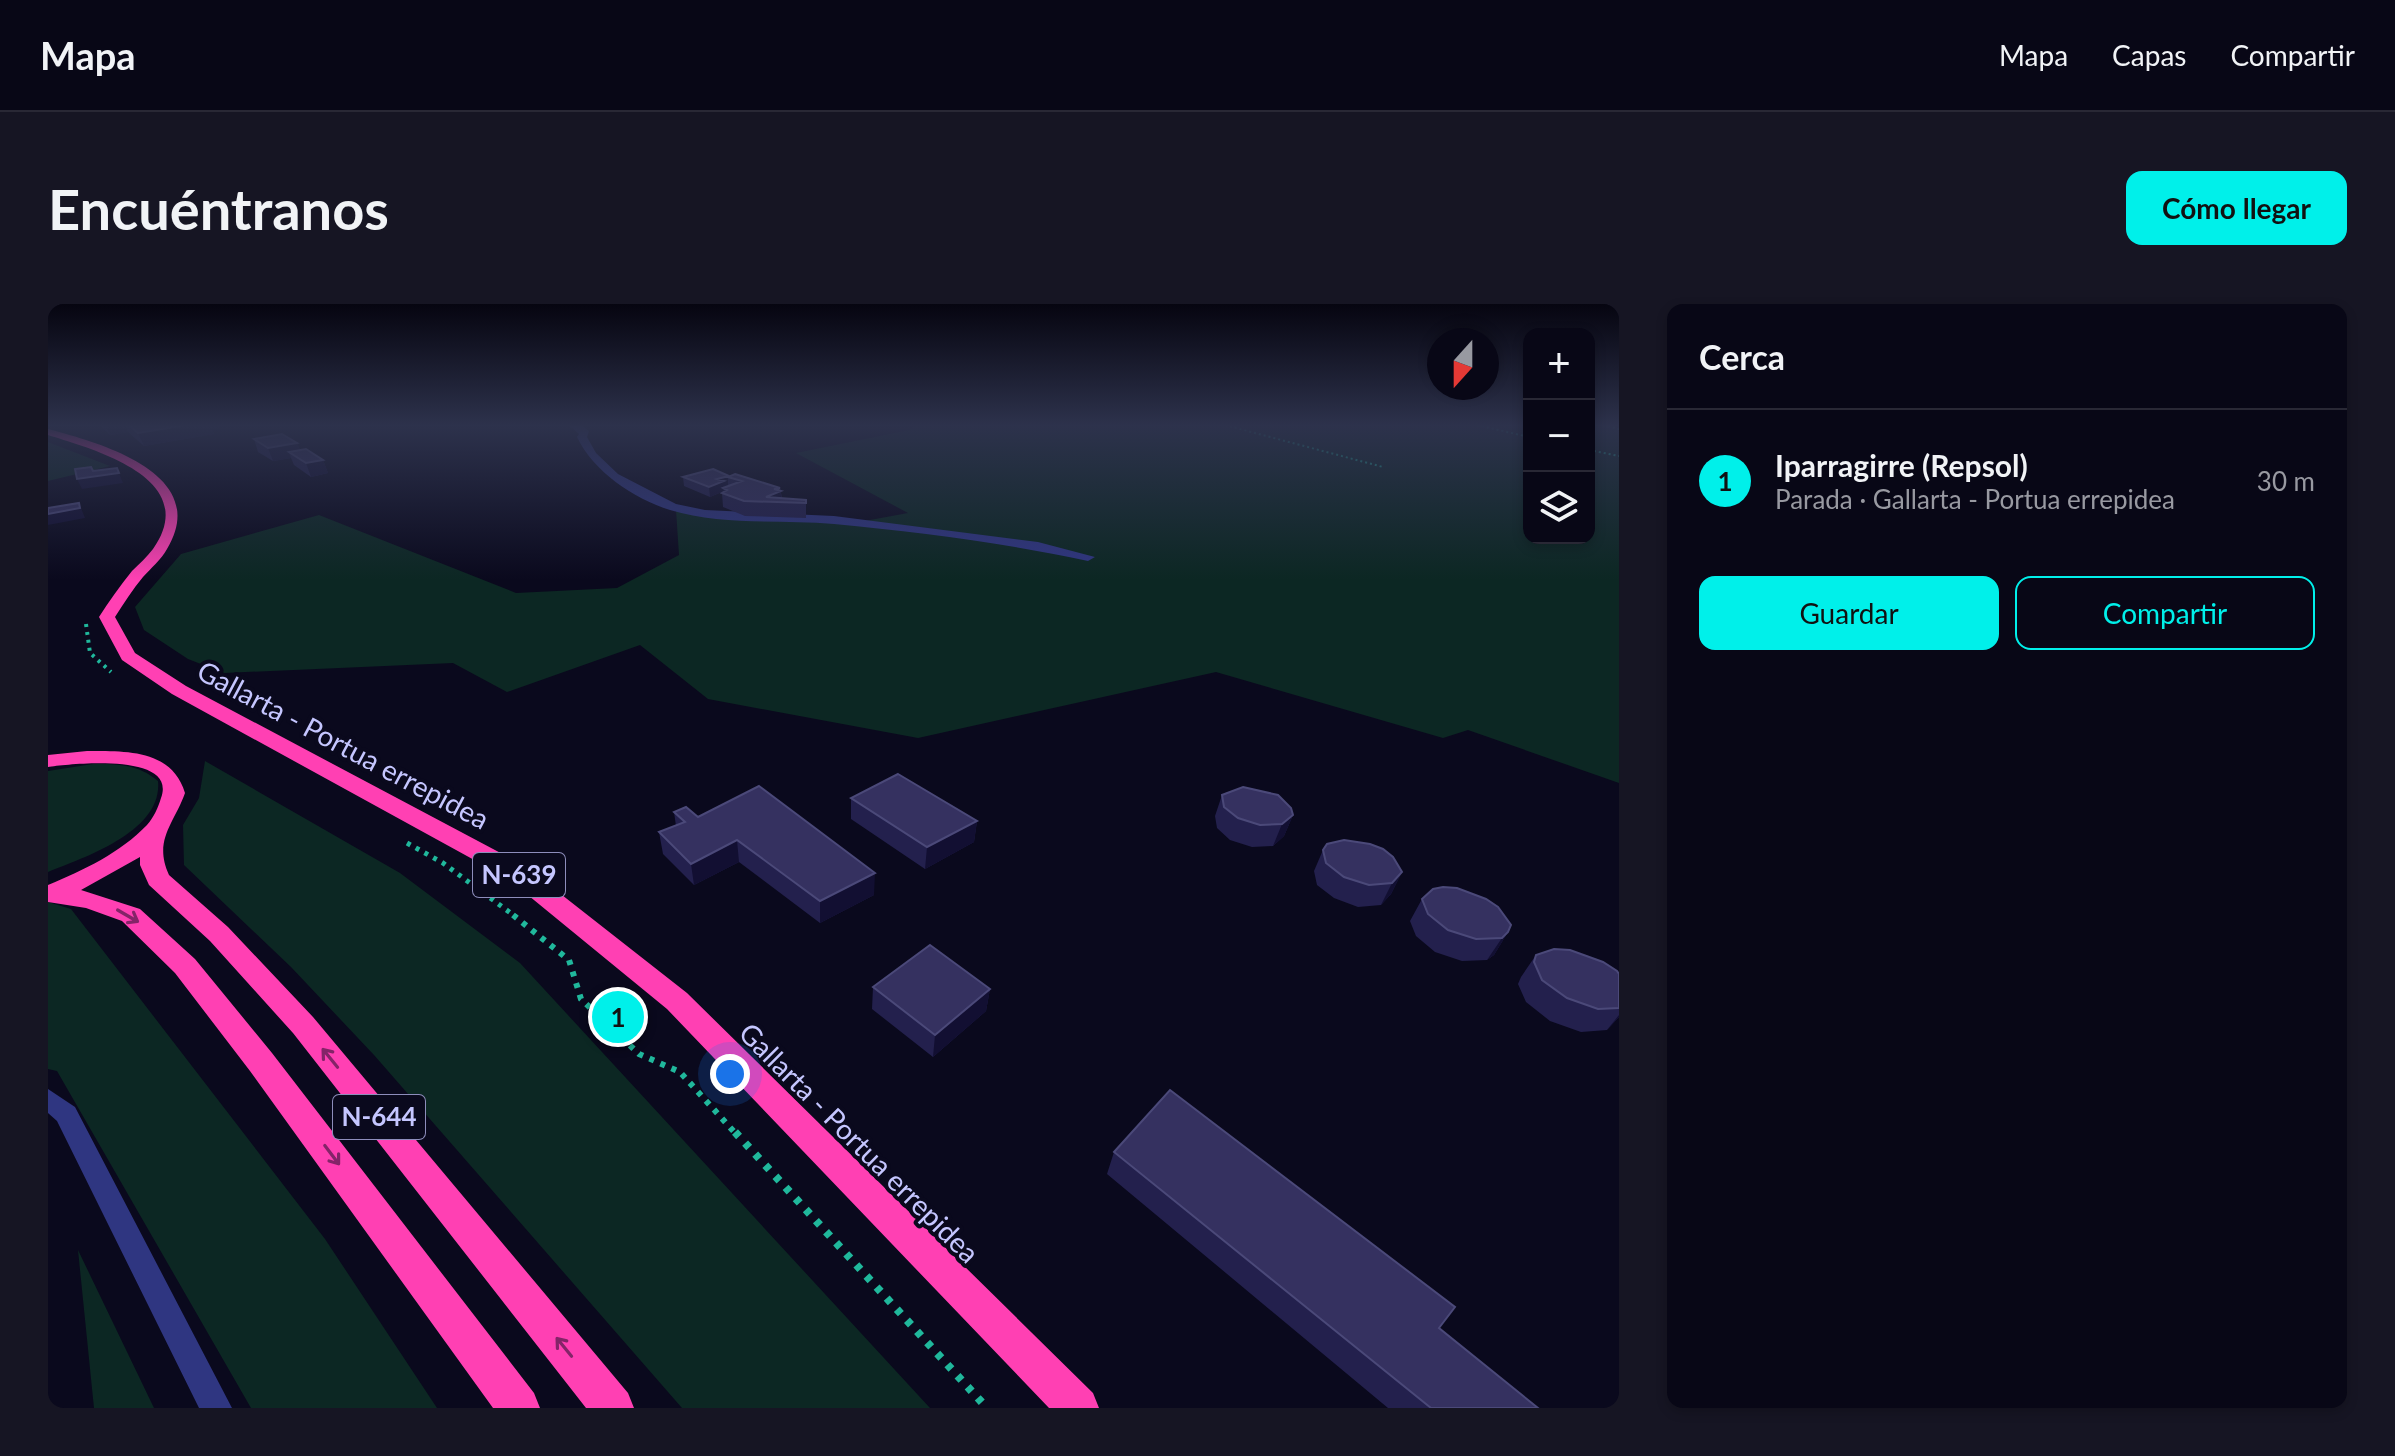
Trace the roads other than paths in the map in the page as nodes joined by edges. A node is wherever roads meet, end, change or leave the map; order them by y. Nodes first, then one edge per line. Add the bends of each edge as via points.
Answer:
1 (152, 477) edge
2 (617, 477) edge
3 (1088, 557) dead end
4 (50, 760) edge
5 (152, 832) junction
6 (51, 894) edge
7 (48, 1099) edge
8 (216, 1408) edge
9 (519, 1408) edge
10 (613, 1408) edge
11 (1078, 1408) edge

1 - 11 highway, Gallarta - Portua errepidea / N-639 via 171,508 170,528 107,617 128,656 179,690 516,872 677,1001
2 - 3 street via 672,507 728,517 834,520
4 - 5 highway via 134,758 166,773 173,799
5 - 6 highway via 107,867
10 -> 5 highway, N-644 via 303,1025 219,934 158,879 152,865
6 -> 9 highway, N-644 via 131,915 185,966
7 - 8 lane via 66,1114

